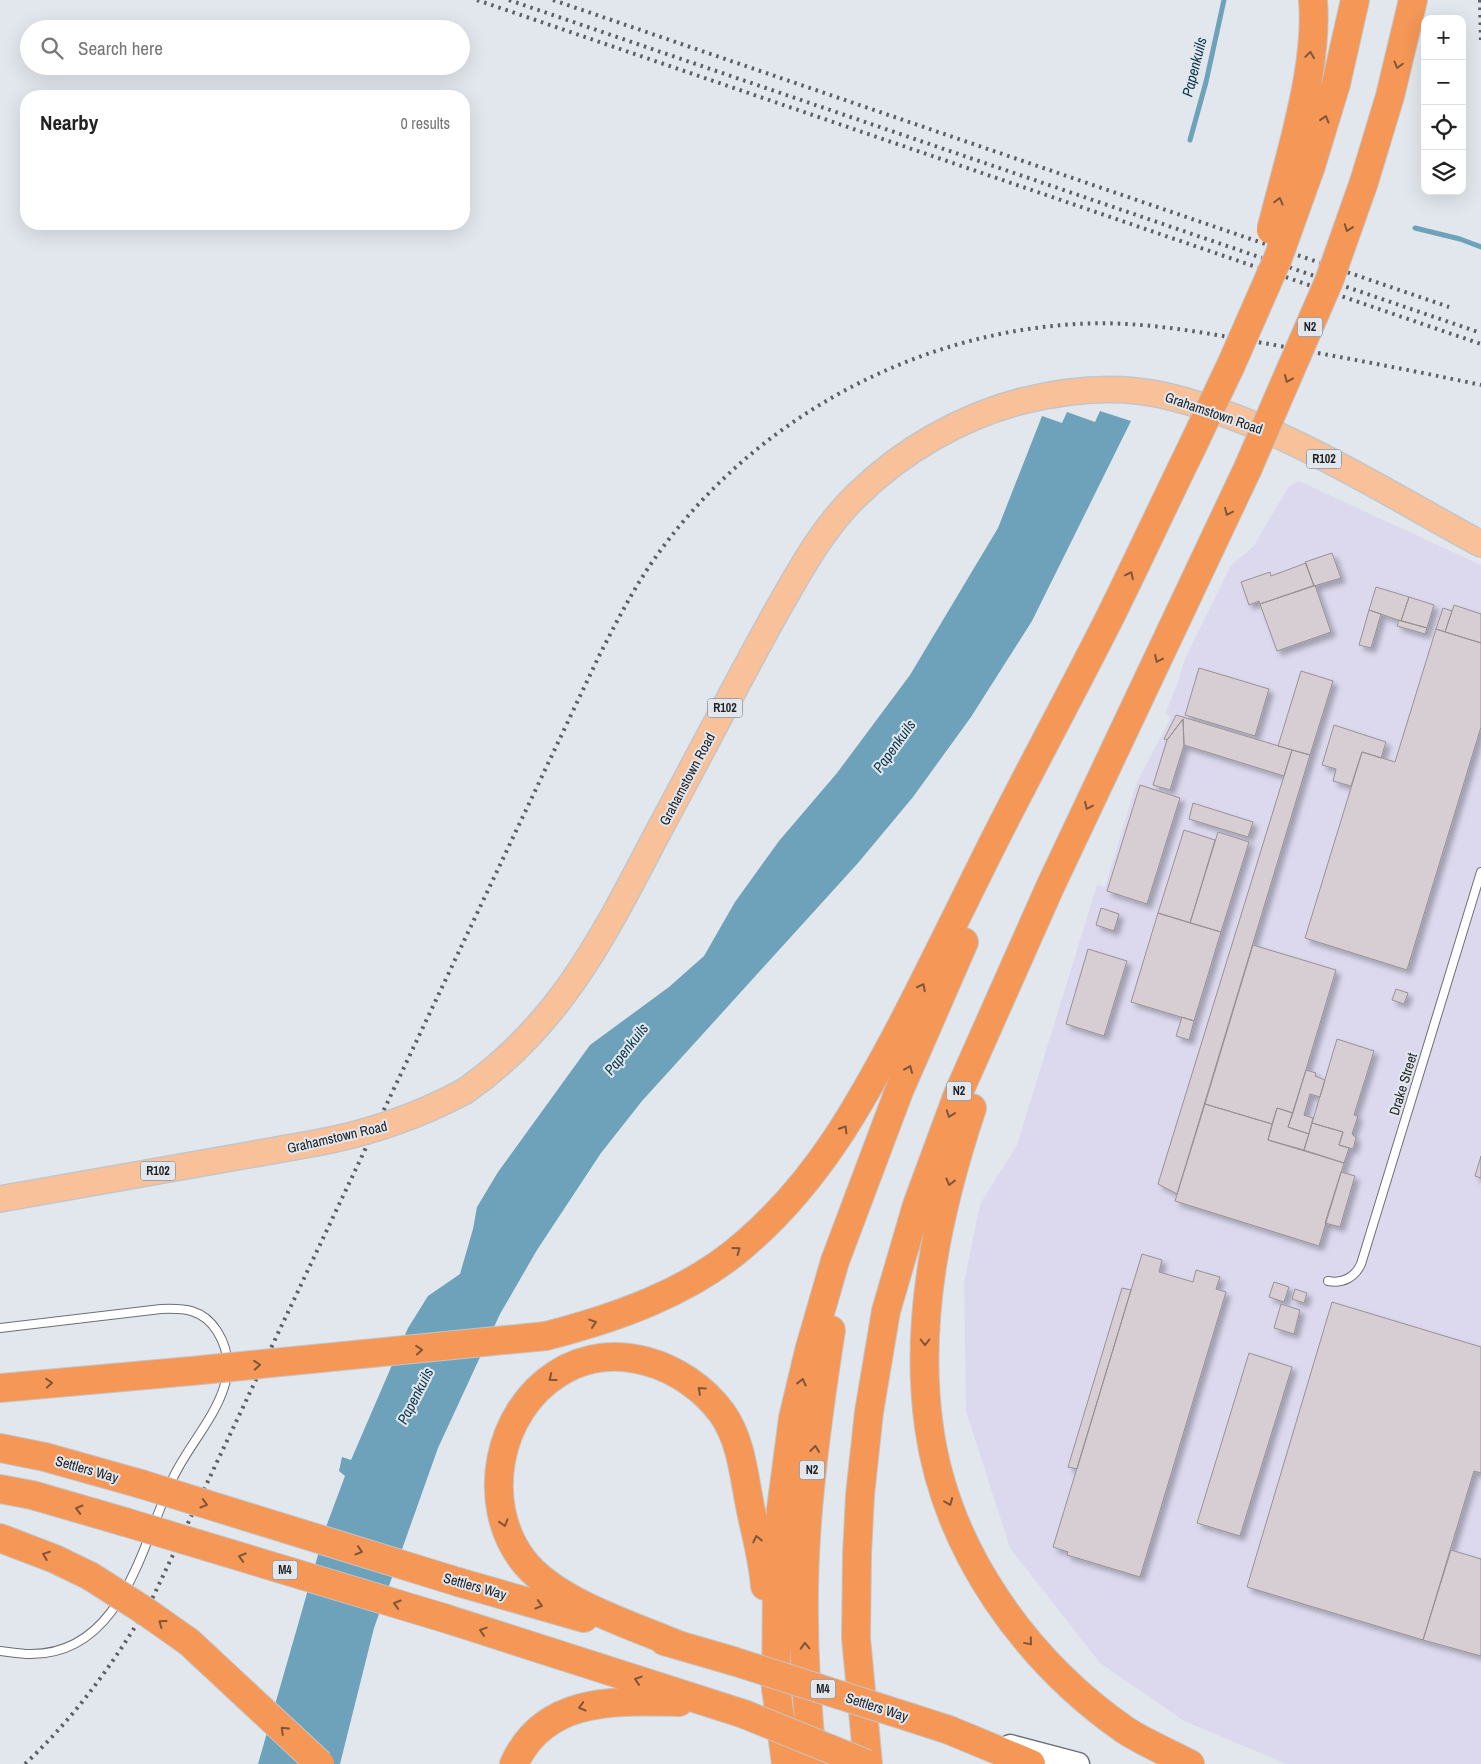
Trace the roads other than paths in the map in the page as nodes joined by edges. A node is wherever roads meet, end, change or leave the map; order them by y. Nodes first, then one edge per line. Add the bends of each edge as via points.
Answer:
1 (1313, 0) edge
2 (1355, 0) edge
3 (1414, 0) edge
4 (1301, 160) junction
5 (1481, 544) edge
6 (1109, 619) junction
7 (1481, 872) edge
8 (1050, 888) junction
9 (867, 1180) junction
10 (0, 1199) edge
11 (1328, 1281) dead end
12 (0, 1328) edge
13 (0, 1388) edge
14 (0, 1448) edge
15 (0, 1489) edge
16 (0, 1538) edge
17 (681, 1646) junction
18 (0, 1651) edge
19 (776, 1691) junction
20 (739, 1712) junction
21 (949, 1730) junction
22 (865, 1736) junction
23 (320, 1764) edge
24 (514, 1764) edge
25 (786, 1764) edge
26 (812, 1764) edge
27 (867, 1764) edge
28 (874, 1764) edge
29 (1031, 1764) edge
30 (1078, 1764) edge
31 (1190, 1764) edge

4 -> 1 highway via 1302,109
4 -> 2 highway, N2 via 1336,84
3 -> 8 highway, N2, bridge via 1364,182 1329,281 1248,468
6 -> 4 highway, N2, bridge via 1231,365 1278,258
5 - 10 main road, Grahamstown Road / R102, bridge via 1294,443 1236,418 1159,394 1112,390 1046,395 998,408 933,437 887,469 856,496 823,537 801,569 606,932 569,991 521,1046 488,1075 465,1091 412,1118 377,1130
9 -> 6 highway, N2 via 899,1091
13 -> 6 highway, bridge via 546,1336 617,1316 710,1271 746,1244 813,1173 842,1133 876,1075
7 - 11 lane, Drake Street via 1361,1264 1345,1280
8 -> 22 highway, N2 via 958,1094 917,1205 886,1311 869,1412 856,1555 856,1638
8 -> 31 highway via 982,1075 959,1146 941,1219 925,1328 929,1428 944,1489 998,1605 1049,1667 1088,1701 1127,1731
19 -> 9 highway via 777,1578 792,1418 835,1262
26 -> 9 highway, N2 via 804,1630 807,1523 819,1404 833,1318
12 - 18 lane via 178,1308 195,1311 208,1319 218,1332 226,1355 226,1381 216,1408 179,1464 131,1581 103,1622 90,1634 60,1650 30,1654
14 -> 17 highway, Settlers Way / M4, bridge via 141,1484 458,1582
20 -> 15 highway, M4, bridge via 126,1522
23 -> 16 highway, bridge via 189,1642 90,1576
19 -> 17 highway via 764,1575 743,1467 723,1414 704,1392 664,1365 621,1358 579,1364 557,1374 535,1392 509,1432 502,1453 498,1501 508,1535 522,1560 562,1593 585,1606
17 - 21 highway, Settlers Way / M4, bridge
19 - 25 highway
20 -> 24 highway via 686,1702 631,1701 588,1706 554,1718 527,1742
20 - 27 highway, M4, bridge
21 - 29 highway, Settlers Way
21 - 30 main road, M4
22 - 27 highway, N2
22 - 28 highway

